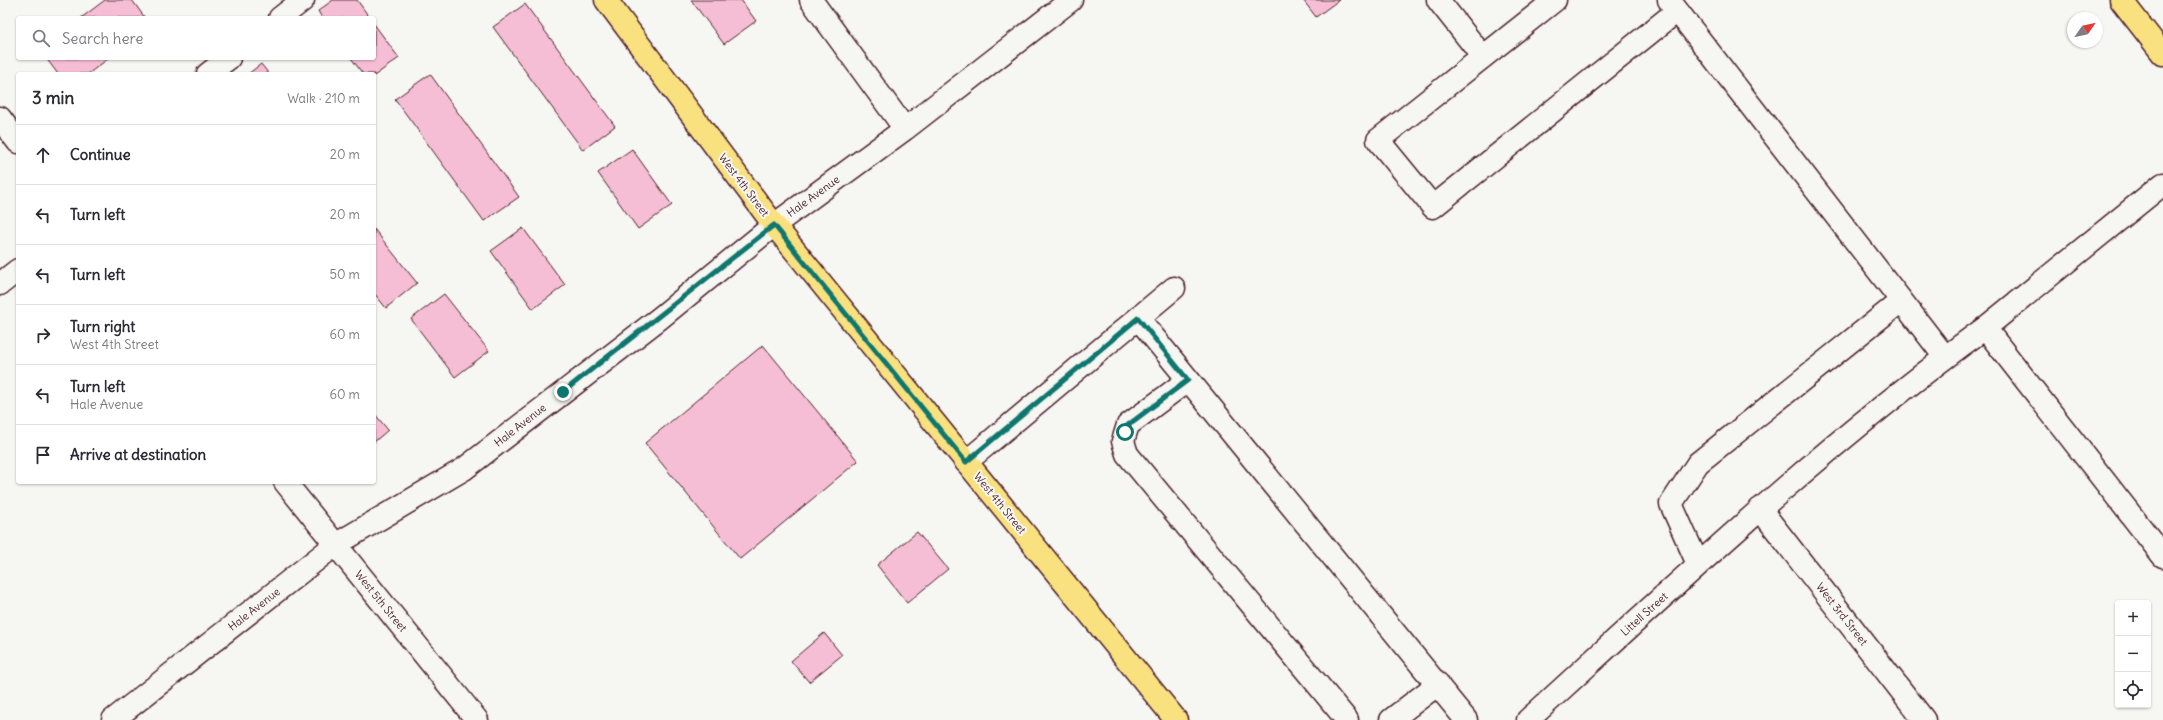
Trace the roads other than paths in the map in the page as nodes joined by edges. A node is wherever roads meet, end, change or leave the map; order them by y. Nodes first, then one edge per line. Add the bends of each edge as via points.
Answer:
1 (303, 0) edge
2 (606, 0) edge
3 (811, 0) edge
4 (1071, 0) edge
5 (1438, 0) edge
6 (1555, 0) edge
7 (2121, 0) edge
8 (1673, 5) edge
9 (283, 16) edge
10 (2163, 54) edge
11 (1483, 57) junction
12 (226, 60) edge
13 (210, 72) edge
14 (0, 118) edge
15 (905, 129) junction
16 (16, 139) edge
17 (2163, 184) edge
18 (774, 225) junction
19 (16, 272) edge
20 (0, 284) edge
21 (1174, 288) dead end
22 (1901, 301) junction
23 (1138, 318) junction
24 (1985, 328) junction
25 (1945, 357) junction
26 (1188, 380) junction
27 (966, 462) junction
28 (287, 484) edge
29 (1760, 509) junction
30 (335, 545) junction
31 (2163, 556) edge
32 (1698, 564) junction
33 (1438, 684) junction
34 (113, 720) edge
35 (477, 720) edge
36 (1176, 720) edge
37 (1347, 720) edge
38 (1391, 720) edge
39 (1466, 720) edge
40 (1528, 720) edge
41 (1924, 720) edge

1 - 9 street
2 - 18 main road, West 4th Street
3 - 15 street
4 - 15 street, Hale Avenue
5 - 11 street
6 - 11 street
7 - 10 main road
8 - 11 street via 1433,207 1378,140
8 - 22 street
12 - 13 street
14 - 16 street
15 - 18 street, Hale Avenue
17 - 24 street, Littell Street
18 - 27 main road, West 4th Street
18 - 30 street, Hale Avenue via 660,318 464,469
19 - 20 street
21 - 23 street
22 - 25 street
22 - 32 street via 1698,464 1671,504
23 - 26 street
23 - 27 street
24 - 25 street, Littell Street
24 - 31 street
25 - 29 street, Littell Street
26 - 33 street
26 - 37 street via 1128,425 1123,441 1127,454
27 - 36 main road, West 4th Street
28 - 30 street, West 5th Street
29 - 32 street, Littell Street
29 - 41 street, West 3rd Street
30 - 34 street, Hale Avenue
30 - 35 street, West 5th Street
32 - 40 street, Littell Street
33 - 38 street
33 - 39 street

